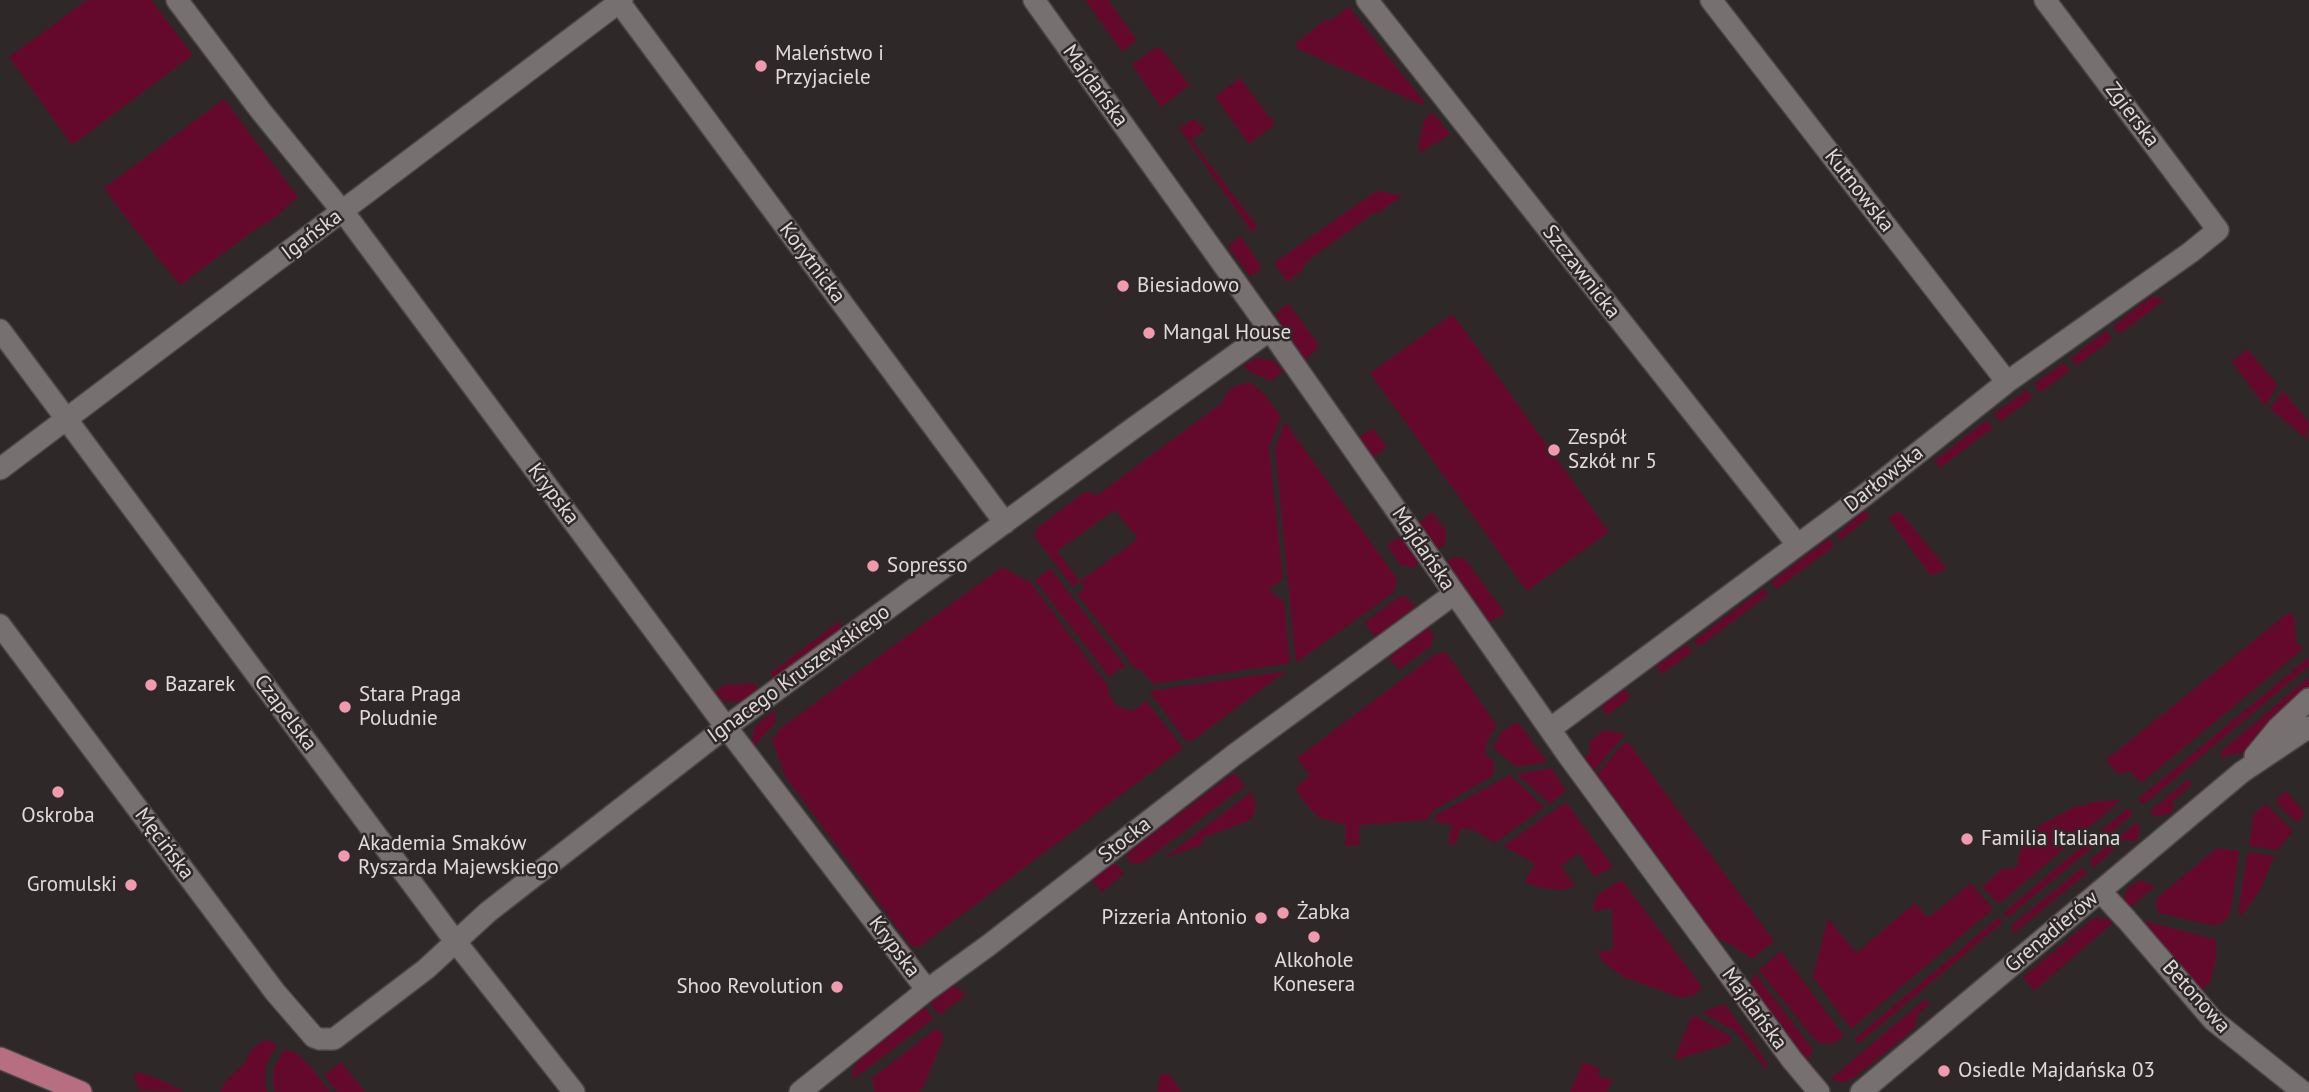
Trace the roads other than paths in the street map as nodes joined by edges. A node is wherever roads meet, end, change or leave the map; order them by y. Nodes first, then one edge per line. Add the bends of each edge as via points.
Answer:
1 (177, 0) edge
2 (1034, 0) edge
3 (1367, 0) edge
4 (1711, 0) edge
5 (2045, 0) edge
6 (620, 1) edge
7 (343, 212) junction
8 (2218, 230) joint
9 (0, 330) edge
10 (1270, 330) junction
11 (2007, 382) junction
12 (66, 418) junction
13 (0, 469) edge
14 (1005, 523) junction
15 (1797, 544) junction
16 (1454, 594) junction
17 (0, 625) edge
18 (2309, 699) edge
19 (726, 727) junction
20 (2309, 727) edge
21 (1550, 729) junction
22 (2242, 772) junction
23 (2099, 891) junction
24 (455, 940) junction
25 (927, 990) junction
26 (342, 1035) joint
27 (0, 1058) edge
28 (81, 1092) edge
29 (574, 1092) edge
30 (800, 1092) edge
31 (1819, 1092) edge
32 (1861, 1092) edge
33 (2303, 1092) edge

1 - 7 street, Krypska
2 - 10 street, Majdańska
3 - 15 street, Szczawnicka
4 - 11 street, Kutnowska
5 - 8 street, Zgierska
6 - 7 street, Igańska
6 - 14 street, Korytnicka
7 - 12 street, Igańska
7 - 19 street, Krypska
8 - 11 street, Darłowska
9 - 12 street, Czapelska
10 - 14 street, Ignacego Kruszewskiego
10 - 16 street, Majdańska
11 - 15 street, Darłowska
12 - 13 street, Igańska
12 - 24 street, Czapelska
14 - 19 street, Ignacego Kruszewskiego
15 - 21 street, Darłowska
16 - 21 street, Majdańska
16 - 25 street, Stocka
17 - 26 street, Męcińska via 303,1027 320,1040
18 - 22 street, Grenadierów
19 - 24 street, Ignacego Kruszewskiego
19 - 25 street, Krypska
20 - 22 street, Grenadierów
21 - 31 street, Majdańska
22 - 23 street, Grenadierów
23 - 32 street, Grenadierów
23 - 33 street, Betonowa via 2213,1020
24 - 26 street, Ignacego Kruszewskiego
24 - 29 street, Czapelska
25 - 30 street, Stocka
27 - 28 main road

